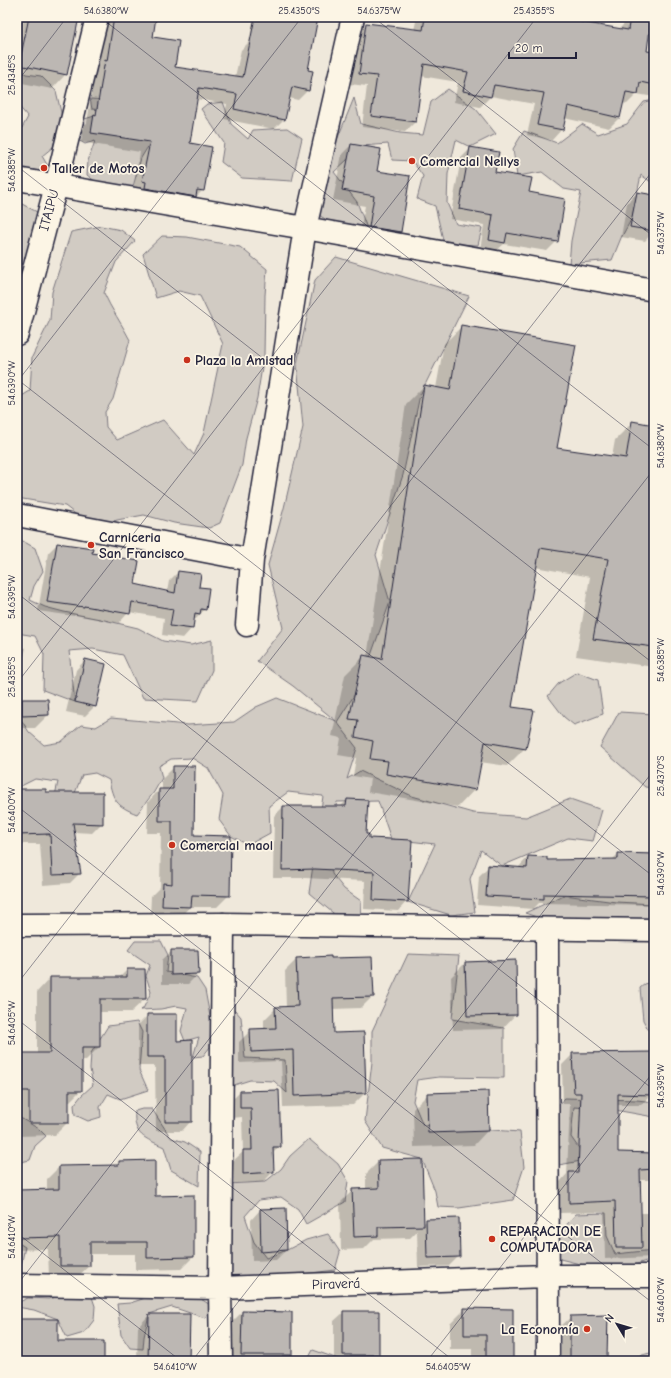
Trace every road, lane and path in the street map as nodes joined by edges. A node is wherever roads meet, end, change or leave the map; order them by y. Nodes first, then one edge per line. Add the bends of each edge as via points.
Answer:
1 (98, 17) edge
2 (352, 17) edge
3 (17, 180) edge
4 (56, 186) junction
5 (305, 228) junction
6 (654, 290) edge
7 (17, 334) edge
8 (17, 515) edge
9 (252, 560) junction
10 (247, 625) dead end
11 (223, 924) junction
12 (17, 925) edge
13 (546, 929) junction
14 (654, 930) edge
15 (547, 1276) junction
16 (654, 1276) edge
17 (17, 1285) edge
18 (220, 1288) junction
19 (221, 1361) edge
20 (548, 1361) edge

1 - 4 street, ITAIPU
2 - 5 street
3 - 4 street
4 - 5 street
4 - 7 street, ITAIPU
5 - 6 street
5 - 9 street
8 - 9 street
9 - 10 street
11 - 12 street
11 - 13 street
11 - 18 street
13 - 14 street
13 - 15 street
15 - 16 street, Piraverá
15 - 18 street, Piraverá
15 - 20 street
17 - 18 street, Piraverá
18 - 19 street

